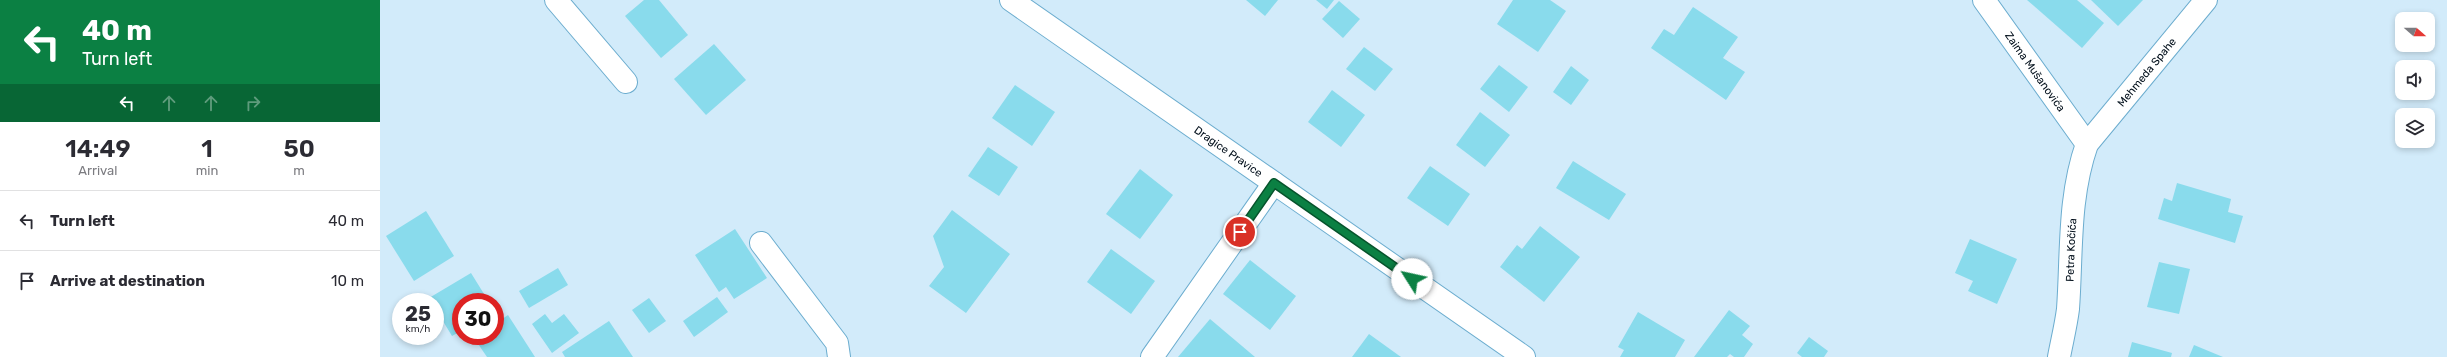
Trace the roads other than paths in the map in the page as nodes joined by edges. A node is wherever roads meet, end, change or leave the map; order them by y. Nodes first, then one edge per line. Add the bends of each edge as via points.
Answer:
1 (556, 0) edge
2 (1011, 0) edge
3 (1984, 0) edge
4 (2206, 0) edge
5 (626, 82) dead end
6 (2087, 144) junction
7 (1274, 183) junction
8 (761, 243) dead end
9 (839, 357) edge
10 (1152, 357) edge
11 (1524, 357) edge
12 (2058, 357) edge

1 - 5 street
2 - 7 street, Dragice Pravice
3 - 6 street, Zaima Mušanovića
4 - 6 street, Mehmeda Spahe
6 - 12 street, Petra Kočića via 2073,195 2068,311
7 - 10 street
7 - 11 street, Dragice Pravice
8 - 9 street via 837,343

